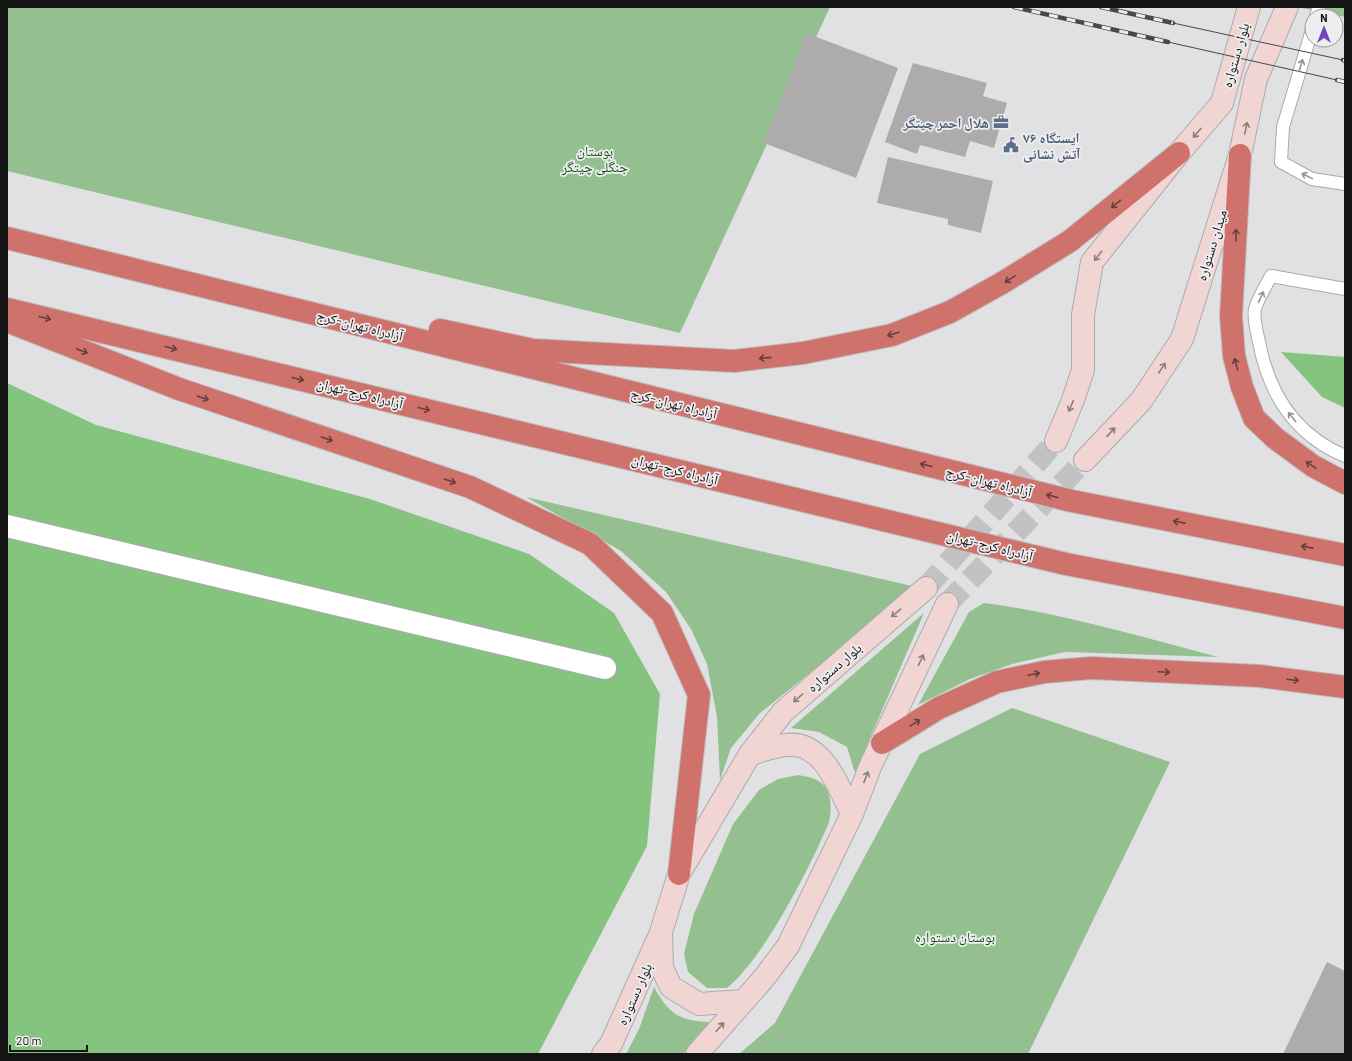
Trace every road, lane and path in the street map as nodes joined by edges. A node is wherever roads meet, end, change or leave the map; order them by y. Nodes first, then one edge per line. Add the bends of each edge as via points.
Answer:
1 (1249, 7) edge
2 (1287, 7) edge
3 (1307, 48) edge
4 (1256, 80) joint
5 (1179, 153) junction
6 (1240, 155) junction
7 (1345, 184) edge
8 (13, 239) edge
9 (1345, 289) edge
10 (7, 308) edge
11 (7, 320) edge
12 (1056, 441) tunnel mouth
13 (1345, 456) edge
14 (1085, 460) tunnel mouth
15 (1345, 484) edge
16 (7, 526) edge
17 (1345, 554) edge
18 (926, 588) tunnel mouth
19 (946, 604) tunnel mouth
20 (1345, 618) edge
21 (606, 668) dead end
22 (1345, 687) edge
23 (882, 743) junction
24 (750, 754) junction
25 (852, 814) junction
26 (678, 874) junction
27 (661, 932) junction
28 (743, 1001) junction
29 (603, 1054) edge
30 (697, 1054) edge

1 -> 5 main road, بلوار دستواره via 1222,103
2 - 4 main road, بلوار دستواره
7 -> 3 lane via 1312,179 1281,162 1283,128
6 -> 4 main road, میدان دستواره
5 -> 8 highway via 1070,241 950,312 892,335 803,353 734,361 534,350
5 -> 12 main road via 1092,262 1083,315 1083,370
14 -> 6 main road, میدان دستواره via 1141,401 1182,339
15 -> 6 highway via 1313,466 1275,438 1254,418 1242,387 1234,356 1231,316
17 -> 8 highway, آزادراه تهران-کرج via 1072,501
13 -> 9 lane via 1327,448 1300,427 1281,404 1263,364 1255,310 1271,276
10 -> 20 highway, آزادراه کرج-تهران via 1066,564
11 -> 26 highway via 179,389 470,487 590,544 662,613 699,695
16 - 21 street
18 -> 24 main road, بلوار دستواره via 783,712
23 -> 19 main road
23 -> 22 highway via 939,708 990,685 1044,672 1091,668 1260,676
25 -> 23 main road
24 - 25 main road via 788,744 812,749 832,773
24 - 26 main road, بلوار دستواره
25 - 28 main road via 788,946
26 - 27 main road, بلوار دستواره
27 - 28 main road via 662,968 671,987 699,1004
27 - 29 main road, بلوار دستواره via 611,1044
30 -> 28 main road

